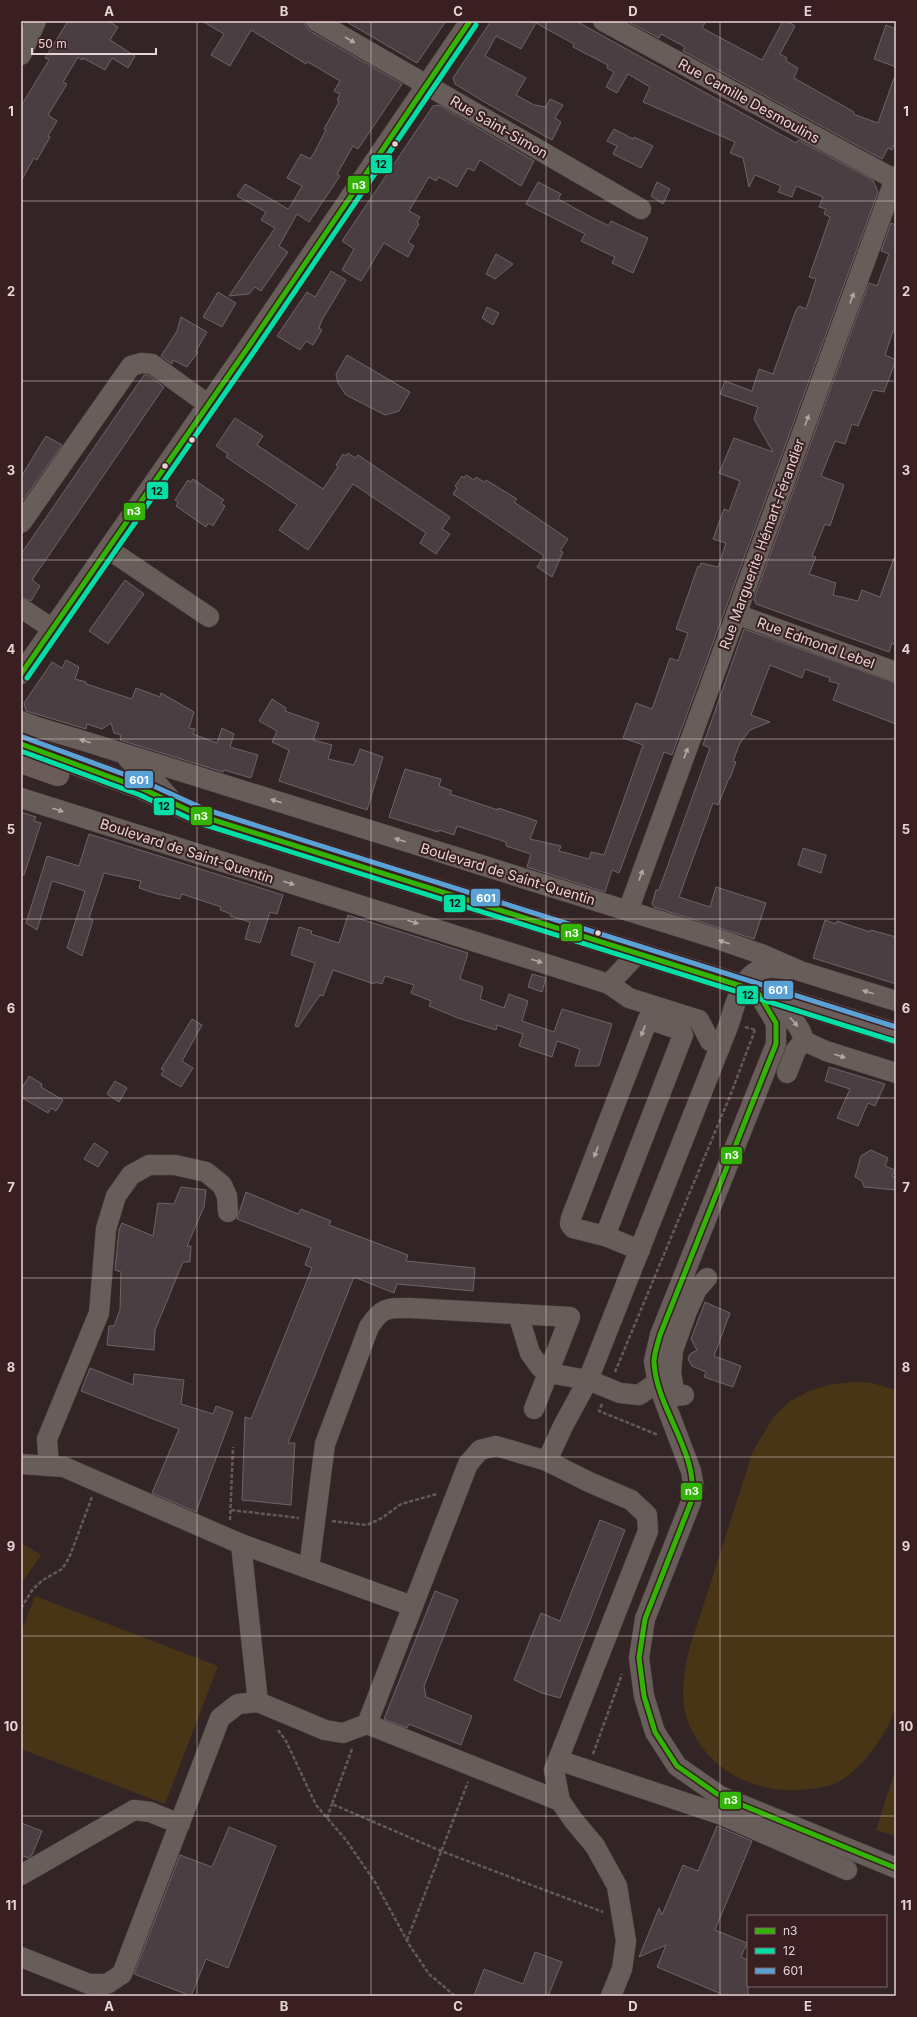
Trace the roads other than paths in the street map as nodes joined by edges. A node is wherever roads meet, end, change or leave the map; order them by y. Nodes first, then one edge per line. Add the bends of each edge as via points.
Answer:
1 (36, 21) edge
2 (316, 21) edge
3 (470, 21) edge
4 (603, 21) edge
5 (21, 55) edge
6 (427, 85) junction
7 (896, 179) edge
8 (641, 208) dead end
9 (208, 405) junction
10 (21, 523) edge
11 (108, 549) junction
12 (21, 608) edge
13 (736, 614) junction
14 (209, 617) dead end
15 (53, 629) junction
16 (896, 672) edge
17 (21, 674) edge
18 (21, 721) edge
19 (21, 744) edge
20 (117, 751) junction
21 (21, 762) edge
22 (21, 798) edge
23 (176, 804) junction
24 (201, 816) junction
25 (628, 911) junction
26 (638, 953) junction
27 (800, 971) junction
28 (609, 984) junction
29 (749, 988) junction
30 (896, 1001) edge
31 (896, 1034) edge
32 (804, 1041) junction
33 (720, 1047) junction
34 (787, 1073) dead end
35 (896, 1074) edge
36 (228, 1212) dead end
37 (605, 1236) junction
38 (640, 1250) junction
39 (707, 1278) dead end
40 (518, 1314) junction
41 (548, 1373) junction
42 (665, 1379) junction
43 (588, 1380) junction
44 (684, 1395) dead end
45 (534, 1409) dead end
46 (547, 1461) junction
47 (21, 1464) edge
48 (48, 1466) junction
49 (235, 1541) junction
50 (310, 1568) junction
51 (412, 1606) junction
52 (258, 1702) junction
53 (364, 1726) junction
54 (558, 1760) junction
55 (560, 1801) junction
56 (180, 1824) junction
57 (896, 1868) edge
58 (847, 1870) dead end
59 (21, 1875) edge
60 (21, 1957) edge
61 (611, 1996) edge

1 - 5 street
2 -> 6 street, Rue Saint-Simon
3 - 6 street
4 - 7 street, Rue Camille Desmoulins
6 - 8 street, Rue Saint-Simon
6 - 9 street
13 -> 7 street, Rue Marguerite Hémart-Férandier
9 - 10 street via 152,364 131,366
9 - 11 street
11 - 14 street
11 - 15 street
12 - 15 street
13 - 16 street, Rue Edmond Lebel
25 -> 13 street, Rue Marguerite Hémart-Férandier
15 - 17 street
20 -> 18 street, Boulevard de Saint-Quentin
19 - 23 main road, Boulevard de Saint-Quentin via 143,789
20 - 23 street, Boulevard de Saint-Quentin via 153,779
25 -> 20 street, Boulevard de Saint-Quentin
21 - 24 main road, Boulevard de Saint-Quentin via 162,811
22 -> 28 street, Boulevard de Saint-Quentin
23 - 24 main road, Boulevard de Saint-Quentin
24 - 26 main road, Boulevard de Saint-Quentin
27 -> 25 street, Boulevard de Saint-Quentin via 762,954
26 - 28 street
26 - 29 main road, Boulevard de Saint-Quentin
27 - 29 street via 769,968 754,971
30 -> 27 street, Boulevard de Saint-Quentin
28 - 33 street, Boulevard de Saint-Quentin via 630,998 699,1020 710,1041
29 - 31 main road, Boulevard de Saint-Quentin
29 -> 32 street, Boulevard de Saint-Quentin via 789,1017 802,1031
29 - 33 street via 730,1022
29 - 42 street via 776,1023 776,1044 660,1335 654,1361
32 - 34 street via 796,1050
32 -> 35 street
33 - 38 street
36 - 48 street via 227,1196 222,1185 206,1172 175,1165 149,1165 131,1175 116,1196 106,1229 99,1313 47,1439
37 -> 37 street via 683,1035 680,1030 648,1019 571,1218 570,1224 573,1228
37 - 38 street
38 - 43 street
39 - 42 street via 697,1289 687,1311
40 - 41 street via 530,1353
40 - 41 street via 570,1317
40 - 50 street via 389,1308 378,1314 369,1328 325,1444
41 - 43 street
41 - 45 street
42 - 43 street via 639,1395 620,1393
42 - 44 street via 675,1396
42 - 57 street via 694,1488 691,1502 645,1619 639,1658 644,1696 655,1732 677,1766 720,1796
43 - 46 street
46 - 51 street via 496,1446 480,1450 468,1464
46 - 54 street via 631,1500 647,1515 648,1532
47 - 48 street
48 - 49 street via 64,1467
49 - 50 street
49 - 52 street
50 - 51 street
51 - 53 street
52 - 53 street via 325,1730 343,1733
52 - 56 street via 238,1704 220,1718
53 - 55 street
54 - 55 street via 554,1770
54 - 58 street via 722,1815
55 - 61 street via 595,1846 617,1886 626,1941 622,1969
56 - 59 street via 150,1812 134,1810
56 - 60 street via 122,1974 107,1984 89,1984

